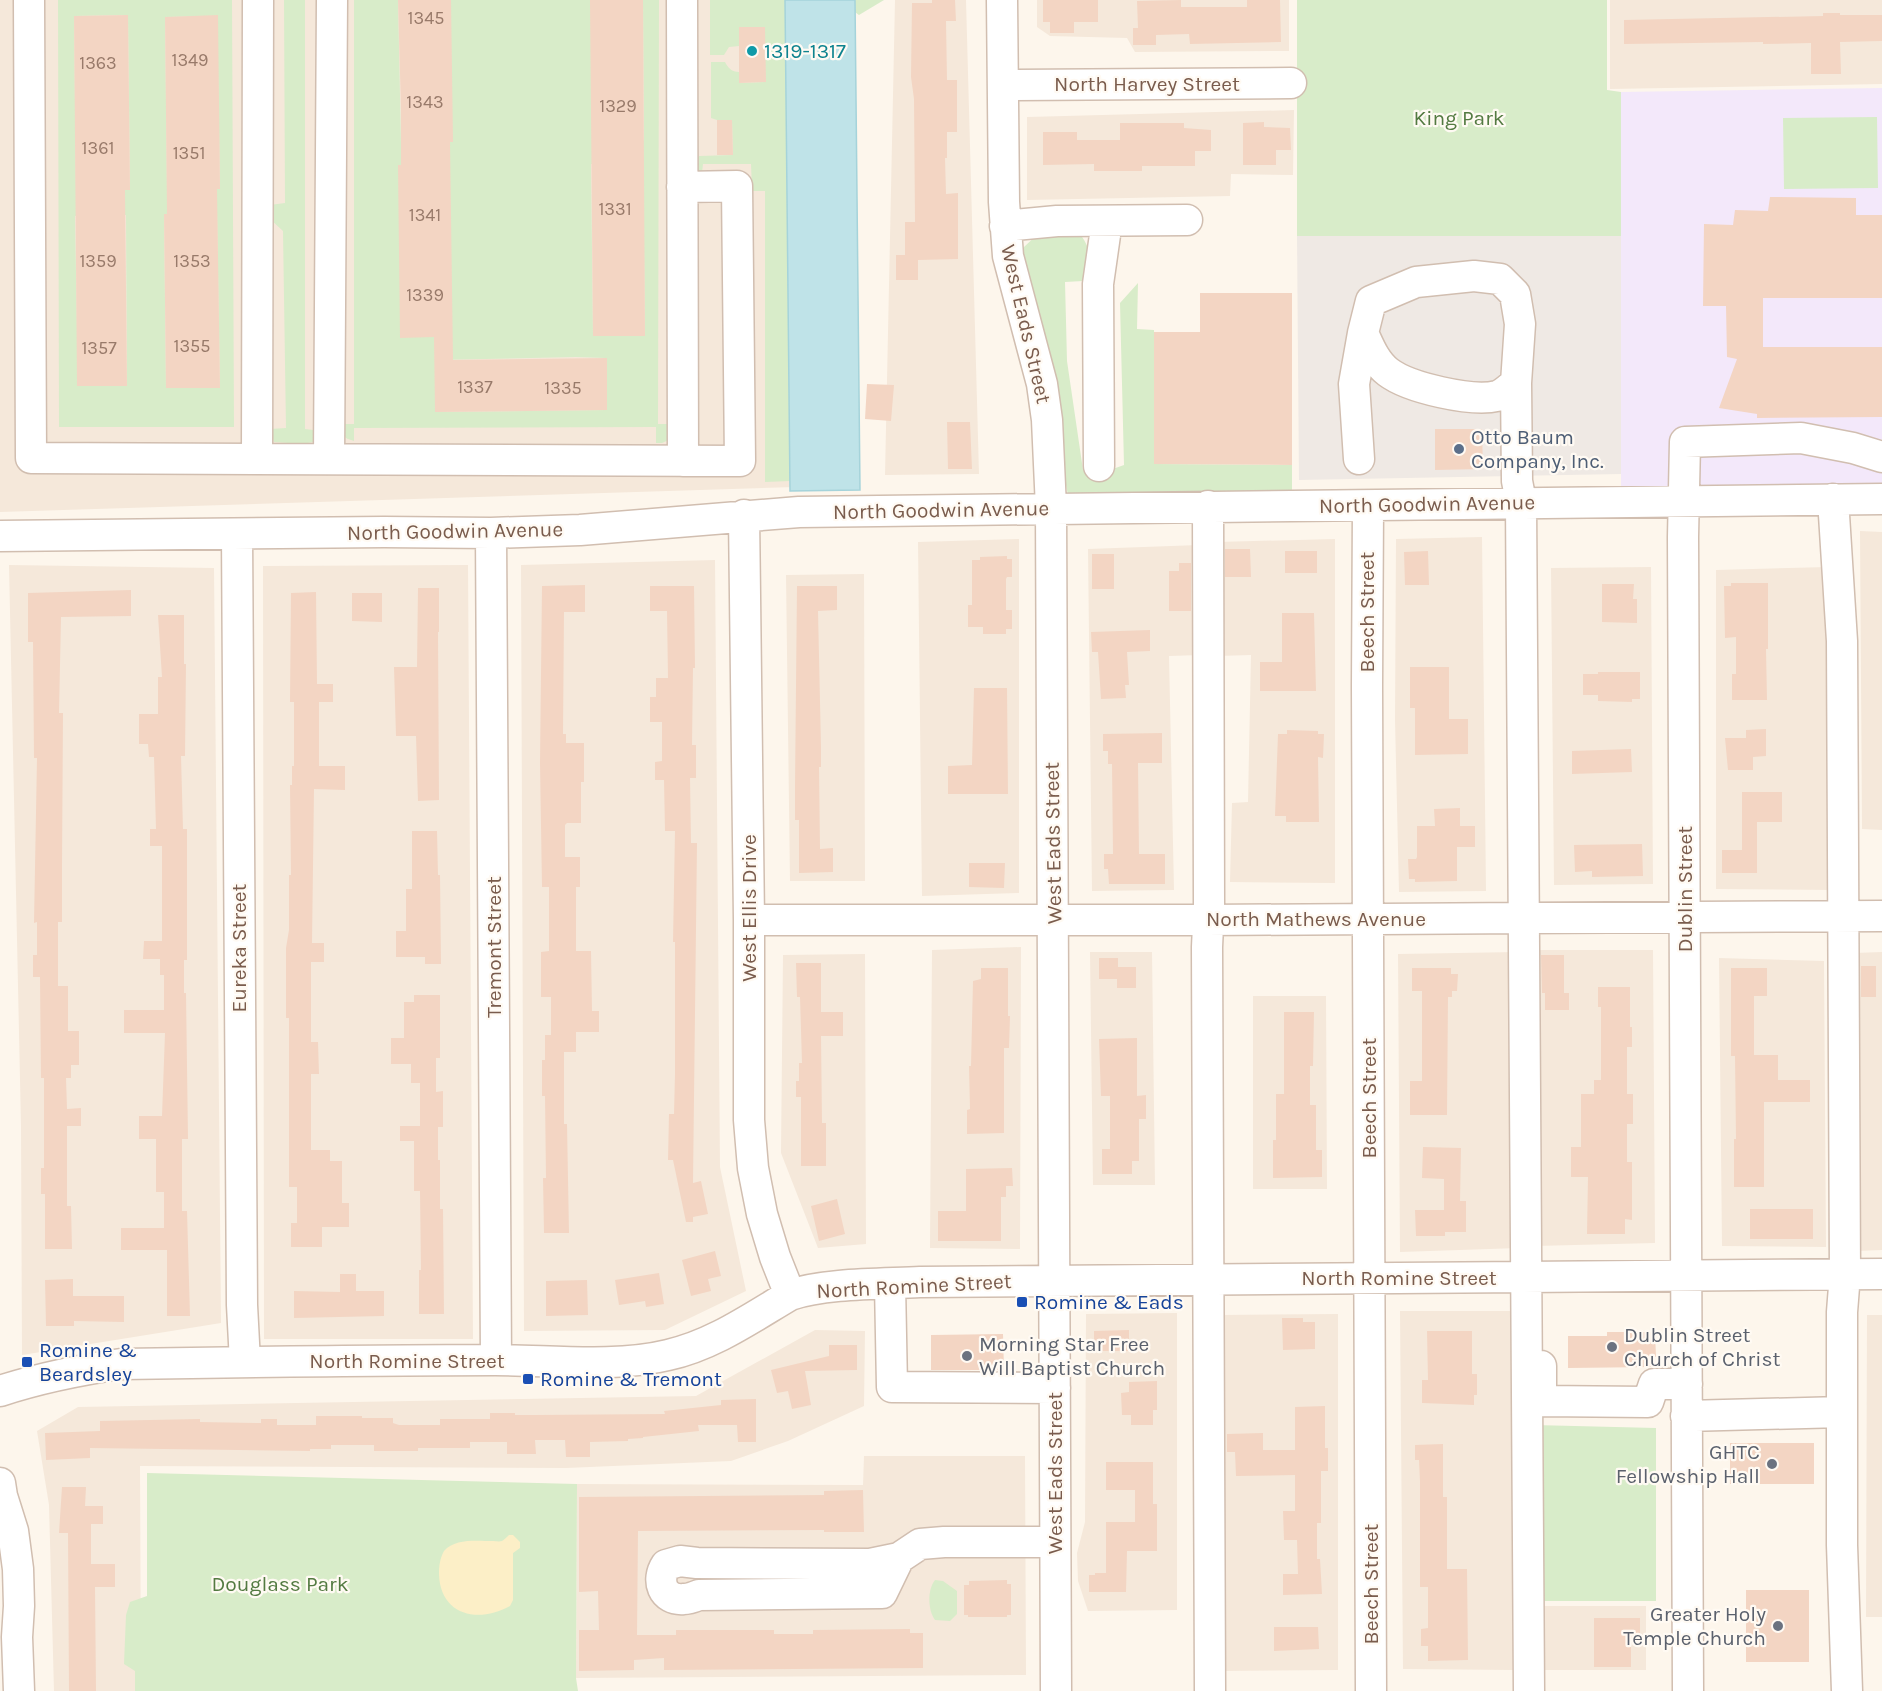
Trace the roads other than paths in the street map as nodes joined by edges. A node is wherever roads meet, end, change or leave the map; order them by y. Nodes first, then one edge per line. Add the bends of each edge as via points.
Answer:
1 (29, 0) edge
2 (258, 0) edge
3 (332, 0) edge
4 (682, 0) edge
5 (1002, 0) edge
6 (1291, 83) dead end
7 (1003, 85) junction
8 (682, 187) junction
9 (1107, 220) junction
10 (1187, 220) dead end
11 (1005, 226) junction
12 (1362, 333) junction
13 (1516, 383) junction
14 (1882, 457) edge
15 (256, 459) junction
16 (329, 459) junction
17 (1359, 459) dead end
18 (683, 461) junction
19 (1099, 466) dead end
20 (1833, 499) junction
21 (1882, 499) edge
22 (1521, 502) junction
23 (1683, 502) junction
24 (1208, 506) junction
25 (1368, 506) junction
26 (1051, 508) junction
27 (744, 515) junction
28 (491, 533) junction
29 (237, 534) junction
30 (0, 536) edge
31 (1685, 916) junction
32 (1842, 916) junction
33 (1882, 916) edge
34 (1524, 918) junction
35 (1368, 919) junction
36 (749, 920) junction
37 (1054, 920) junction
38 (1207, 920) junction
39 (1845, 1274) junction
40 (1882, 1274) edge
41 (1686, 1276) junction
42 (1526, 1277) junction
43 (1368, 1278) junction
44 (1210, 1279) junction
45 (1055, 1281) junction
46 (890, 1284) junction
47 (790, 1295) junction
48 (1527, 1330) junction
49 (496, 1360) junction
50 (245, 1362) junction
51 (1687, 1384) junction
52 (1055, 1388) junction
53 (0, 1391) edge
54 (1842, 1412) junction
55 (1686, 1416) junction
56 (0, 1483) edge
57 (1055, 1542) junction
58 (899, 1558) junction
59 (8, 1637) edge
60 (19, 1691) edge
61 (1056, 1691) edge
62 (1210, 1691) edge
63 (1371, 1691) edge
64 (1529, 1691) edge
65 (1688, 1691) edge
66 (1847, 1691) edge

1 - 15 street via 31,458
2 - 15 street
3 - 16 street
4 - 8 street
5 - 7 street, West Eads Street
6 - 7 street, North Harvey Street
7 - 11 street, West Eads Street
8 - 18 street
8 - 18 street via 737,186 740,461
9 - 10 street
9 - 11 street
9 - 19 street via 1098,284
11 - 26 street, West Eads Street via 1016,294 1042,384
12 - 13 street via 1388,372 1408,382 1477,398 1500,395
12 - 13 street via 1371,301 1416,282 1474,276 1500,279 1515,294 1520,324
12 - 17 street via 1354,384
13 - 22 street via 1517,481
14 - 23 street, Dublin Street via 1853,447 1801,438 1685,442
15 - 16 street
16 - 18 street
20 - 21 street, North Goodwin Avenue
20 - 23 street, North Goodwin Avenue
20 - 32 street via 1842,641
22 - 23 street, North Goodwin Avenue
22 - 25 street, North Goodwin Avenue
22 - 34 street
23 - 31 street, Dublin Street
24 - 25 street, North Goodwin Avenue
24 - 26 street, North Goodwin Avenue
24 - 38 street
25 - 35 street, Beech Street
26 - 27 street, North Goodwin Avenue
26 - 37 street, West Eads Street
27 - 28 street, North Goodwin Avenue via 580,530
27 - 36 street, West Ellis Drive
28 - 29 street, North Goodwin Avenue
28 - 49 street, Tremont Street
29 - 30 street, North Goodwin Avenue
29 - 50 street, Eureka Street
31 - 32 street, North Mathews Avenue
31 - 34 street, North Mathews Avenue
31 - 41 street, Dublin Street
32 - 33 street, North Mathews Avenue
32 - 39 street
34 - 35 street, North Mathews Avenue
34 - 42 street
35 - 38 street, North Mathews Avenue
35 - 43 street, Beech Street
36 - 37 street, North Mathews Avenue
36 - 47 street, West Ellis Drive via 749,1120 753,1168 762,1214
37 - 38 street, North Mathews Avenue
37 - 45 street, West Eads Street
38 - 44 street
39 - 40 street, North Romine Street
39 - 41 street, North Romine Street
39 - 54 street
41 - 42 street, North Romine Street
41 - 51 street, Dublin Street
42 - 43 street, North Romine Street
42 - 48 street
43 - 44 street, North Romine Street
43 - 63 street, Beech Street
44 - 45 street, North Romine Street
44 - 62 street
45 - 46 street, North Romine Street
45 - 52 street, West Eads Street
46 - 47 street, North Romine Street via 826,1288
46 - 52 street via 892,1387
47 - 49 street, North Romine Street via 726,1333 666,1356 631,1361
48 - 51 street via 1541,1330 1542,1401 1648,1402 1654,1384
48 - 64 street
49 - 50 street, North Romine Street
50 - 53 street, North Romine Street via 121,1364 41,1378
51 - 55 street, Dublin Street
52 - 57 street, West Eads Street
54 - 55 street
54 - 66 street
55 - 65 street, Dublin Street
56 - 59 street via 18,1569 19,1606
57 - 58 street via 920,1544
57 - 61 street, West Eads Street
58 - 58 street via 870,1564 680,1561 666,1565 660,1581 668,1595 683,1600 699,1596 882,1593
59 - 60 street

